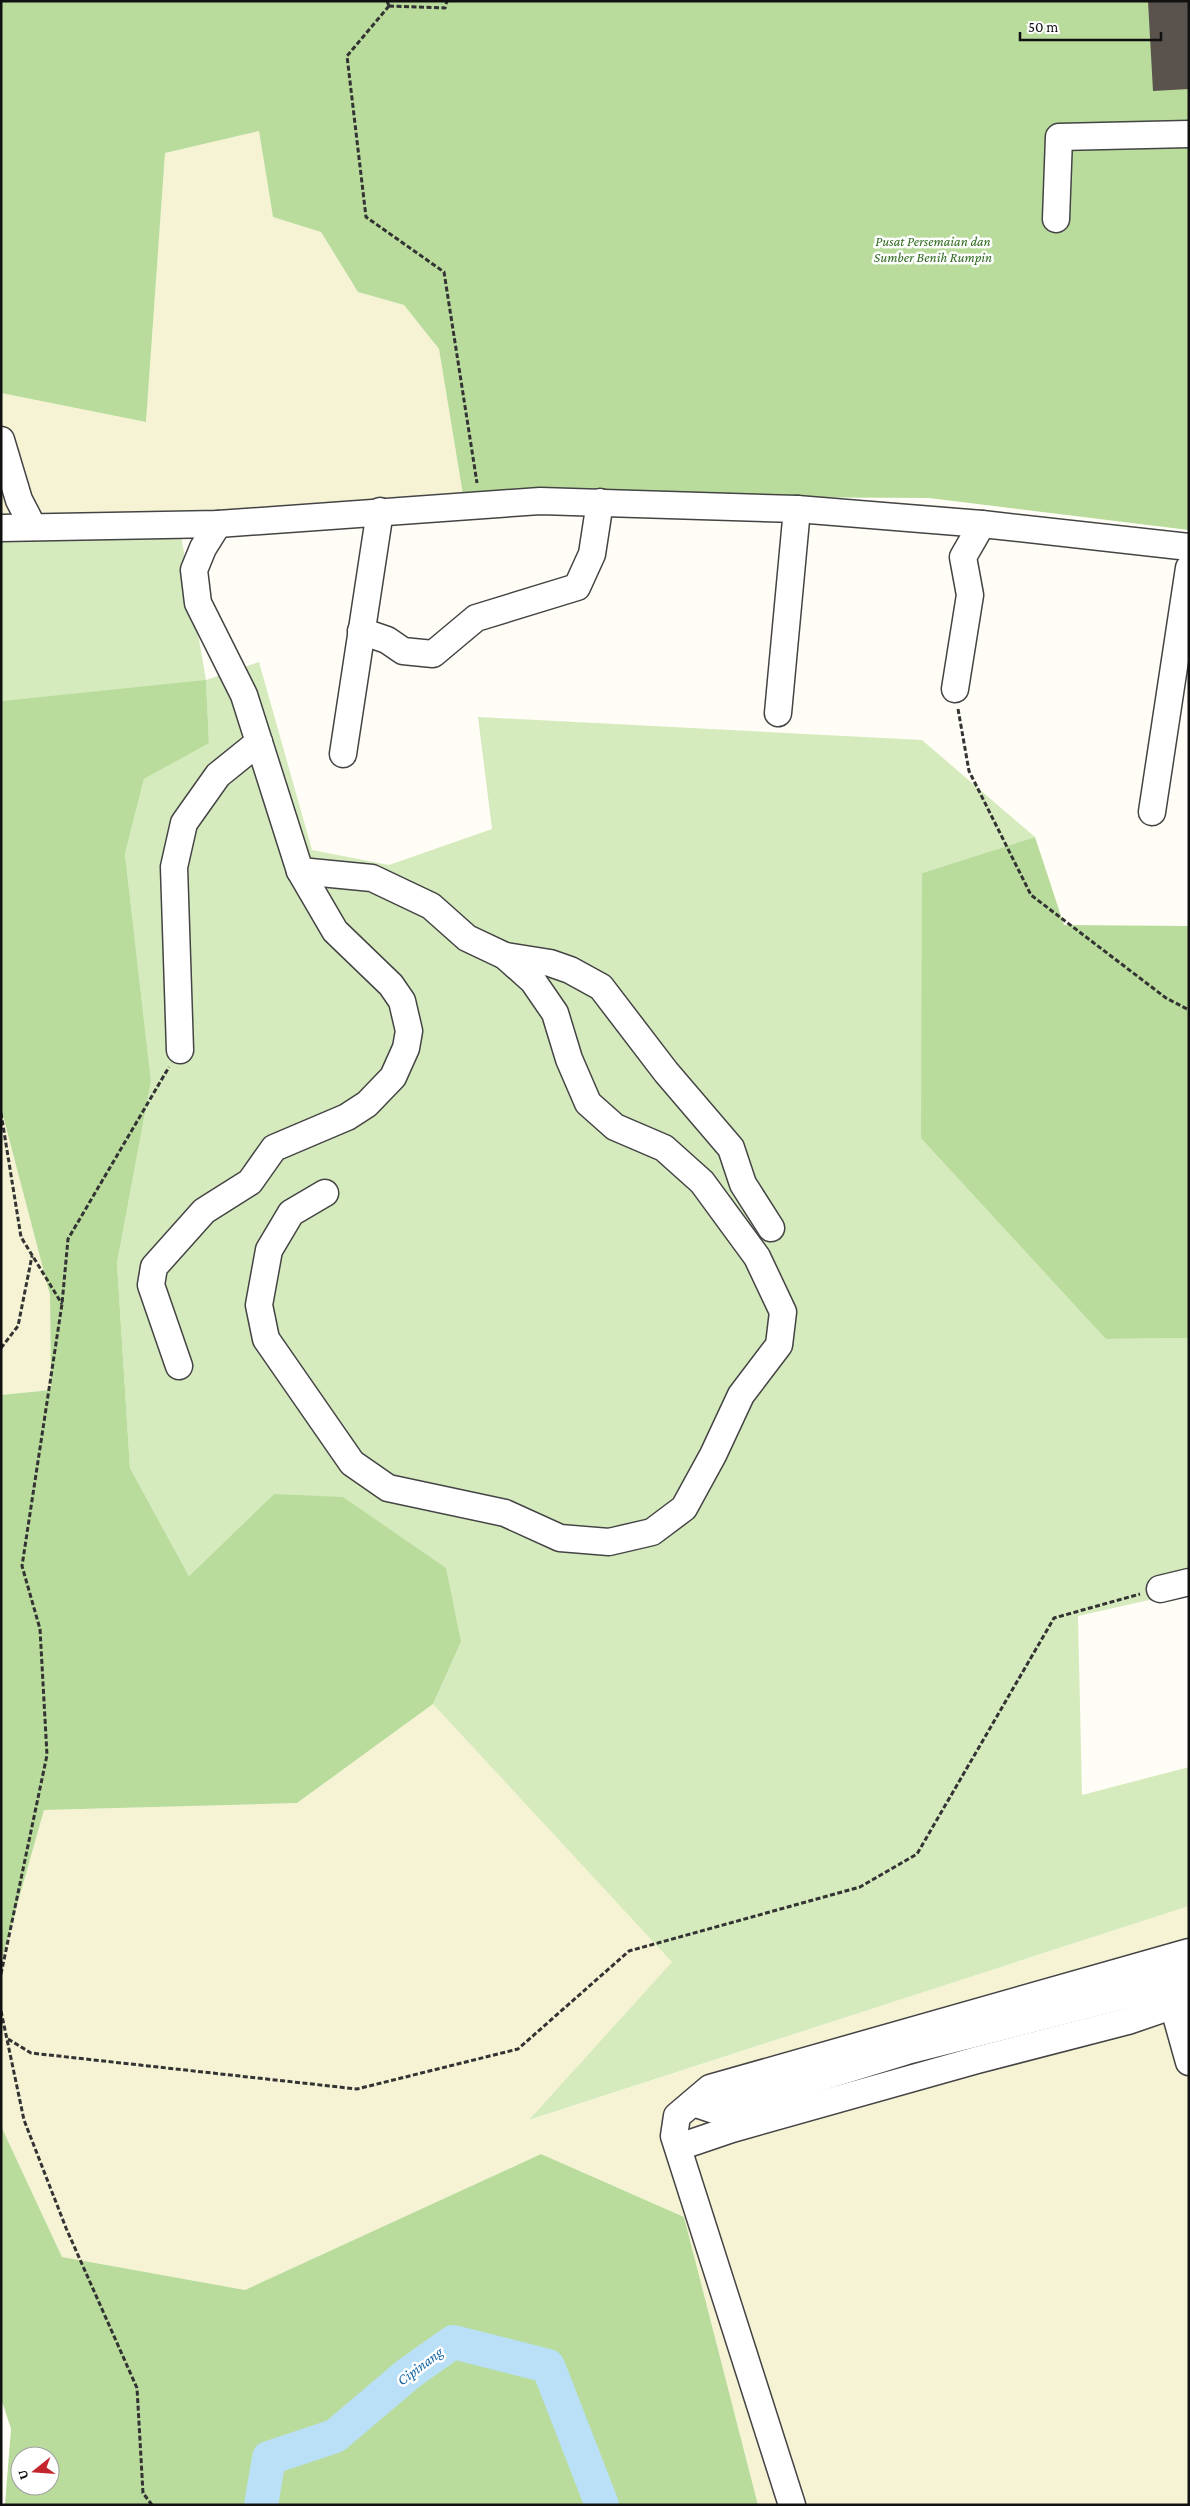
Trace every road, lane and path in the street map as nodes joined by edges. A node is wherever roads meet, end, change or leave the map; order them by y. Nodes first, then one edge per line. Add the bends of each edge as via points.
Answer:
1 (388, 1) edge
2 (447, 1) edge
3 (389, 6) junction
4 (1189, 134) edge
5 (1056, 219) dead end
6 (1, 440) edge
7 (600, 502) junction
8 (481, 504) junction
9 (797, 509) junction
10 (380, 511) junction
11 (218, 524) junction
12 (982, 524) junction
13 (33, 527) junction
14 (1, 528) edge
15 (1189, 547) edge
16 (1189, 568) edge
17 (361, 632) junction
18 (955, 689) joint
19 (778, 713) dead end
20 (259, 742) junction
21 (343, 754) dead end
22 (1152, 812) dead end
23 (300, 871) junction
24 (505, 956) junction
25 (1189, 1010) edge
26 (180, 1050) joint
27 (1, 1113) edge
28 (325, 1193) dead end
29 (771, 1228) dead end
30 (32, 1256) junction
31 (62, 1304) junction
32 (1, 1348) edge
33 (179, 1366) dead end
34 (1189, 1582) edge
35 (1160, 1589) joint
36 (1189, 1952) edge
37 (1, 1974) edge
38 (1189, 1976) edge
39 (1181, 2003) edge
40 (1, 2011) edge
41 (8, 2039) junction
42 (1189, 2062) edge
43 (693, 2103) junction
44 (679, 2148) junction
45 (152, 2505) edge
46 (792, 2505) edge

1 - 3 path
2 - 3 path via 445,8
3 - 8 path via 347,56 366,217 444,272
4 - 5 street via 1059,137
6 - 13 street via 19,500
7 - 8 street
7 - 9 street
7 - 17 street via 592,554 577,587 476,618 433,654 403,651 387,640
8 - 10 street
9 - 12 street
9 - 19 street
10 - 11 street
10 - 17 street
11 - 13 street
11 - 20 street via 194,570 198,603 244,695
12 - 15 street
12 - 18 street via 963,557 970,595
13 - 14 street
16 - 22 street
17 - 21 street
18 - 25 path via 969,771 1031,895 1166,998
20 - 23 street
20 - 26 street via 218,776 184,823 174,867
23 - 24 street via 372,878 431,906 467,938
23 - 33 street via 335,931 391,985 402,1002 409,1031 406,1048 393,1077 367,1104 347,1117 274,1148 250,1182 204,1212 154,1267 151,1285
24 - 28 street via 533,982 555,1013 569,1059 588,1103 615,1127 664,1148 702,1182 757,1257 783,1312 779,1345 741,1395 684,1508 652,1532 609,1542 560,1538 505,1513 388,1488 352,1463 266,1339 259,1305 269,1250 291,1213
24 - 29 street via 550,963 600,987 731,1148 743,1184
26 - 31 path via 68,1239
27 - 30 path via 21,1237
30 - 31 path
30 - 32 path via 18,1326
31 - 37 path via 22,1566 40,1629 47,1755
34 - 35 street
35 - 41 path via 1054,1618 917,1854 860,1887 629,1951 518,2049 357,2089 31,2053
36 - 43 street via 710,2088
38 - 43 street via 907,2051 714,2110
39 - 42 street
39 - 44 street via 1128,2022 977,2060
40 - 41 path
41 - 45 path via 24,2120 66,2228 137,2388 143,2493
43 - 44 street via 677,2116 674,2136
44 - 46 street

